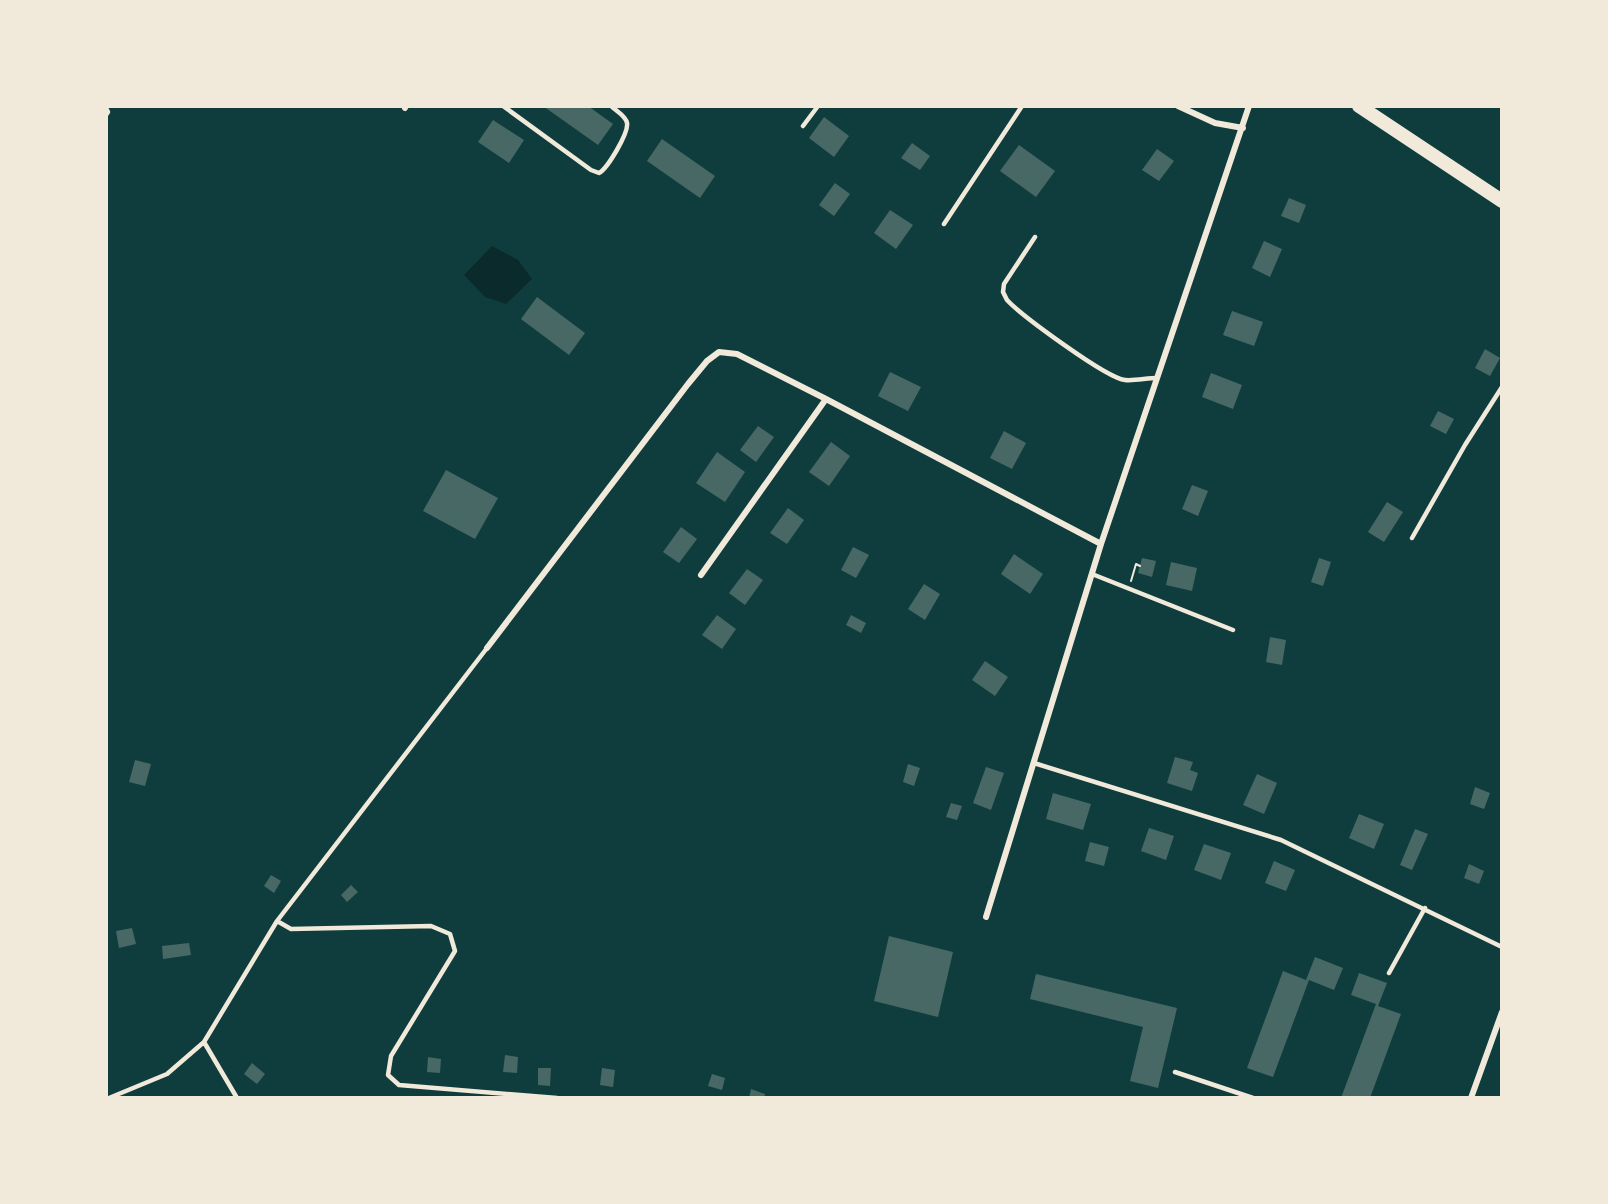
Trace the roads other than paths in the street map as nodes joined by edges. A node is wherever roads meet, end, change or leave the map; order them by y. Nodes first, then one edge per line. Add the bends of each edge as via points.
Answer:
1 (503, 106) edge
2 (611, 106) edge
3 (818, 106) edge
4 (1022, 106) edge
5 (1178, 106) edge
6 (1249, 106) edge
7 (1359, 106) edge
8 (106, 108) edge
9 (106, 115) edge
10 (803, 126) dead end
11 (1243, 128) junction
12 (1502, 201) edge
13 (944, 224) dead end
14 (1035, 237) dead end
15 (1157, 378) junction
16 (1502, 387) edge
17 (826, 399) junction
18 (1412, 538) dead end
19 (1101, 544) junction
20 (1092, 574) junction
21 (701, 575) dead end
22 (1233, 630) dead end
23 (487, 648) joint
24 (1034, 762) junction
25 (1425, 908) junction
26 (986, 917) dead end
27 (277, 921) junction
28 (1502, 946) edge
29 (1389, 973) dead end
30 (1502, 1012) edge
31 (1499, 1023) edge
32 (204, 1042) junction
33 (1175, 1072) dead end
34 (109, 1098) edge
35 (237, 1098) edge
36 (557, 1098) edge
37 (1253, 1098) edge
38 (1471, 1098) edge

1 - 2 lane via 599,172 606,169 628,123
3 - 10 lane
4 - 13 lane
5 - 11 street via 1215,123
6 - 11 street
7 - 12 highway
8 - 9 lane
11 - 15 street
14 - 15 lane via 1004,284 1006,300 1112,376 1125,380
15 - 19 street
16 - 18 lane
17 - 19 street
17 - 21 street
17 - 23 street via 737,354 719,352 688,384
19 - 20 street
20 - 22 lane
20 - 24 street
23 - 27 lane
24 - 25 lane via 1281,840
24 - 26 street
25 - 28 lane
25 - 29 lane
27 - 32 lane
27 - 36 lane via 291,929 431,926 450,934 455,951 391,1056 388,1075 399,1085
30 - 31 street
31 - 38 street
32 - 34 lane via 166,1074
32 - 35 lane
33 - 37 lane

